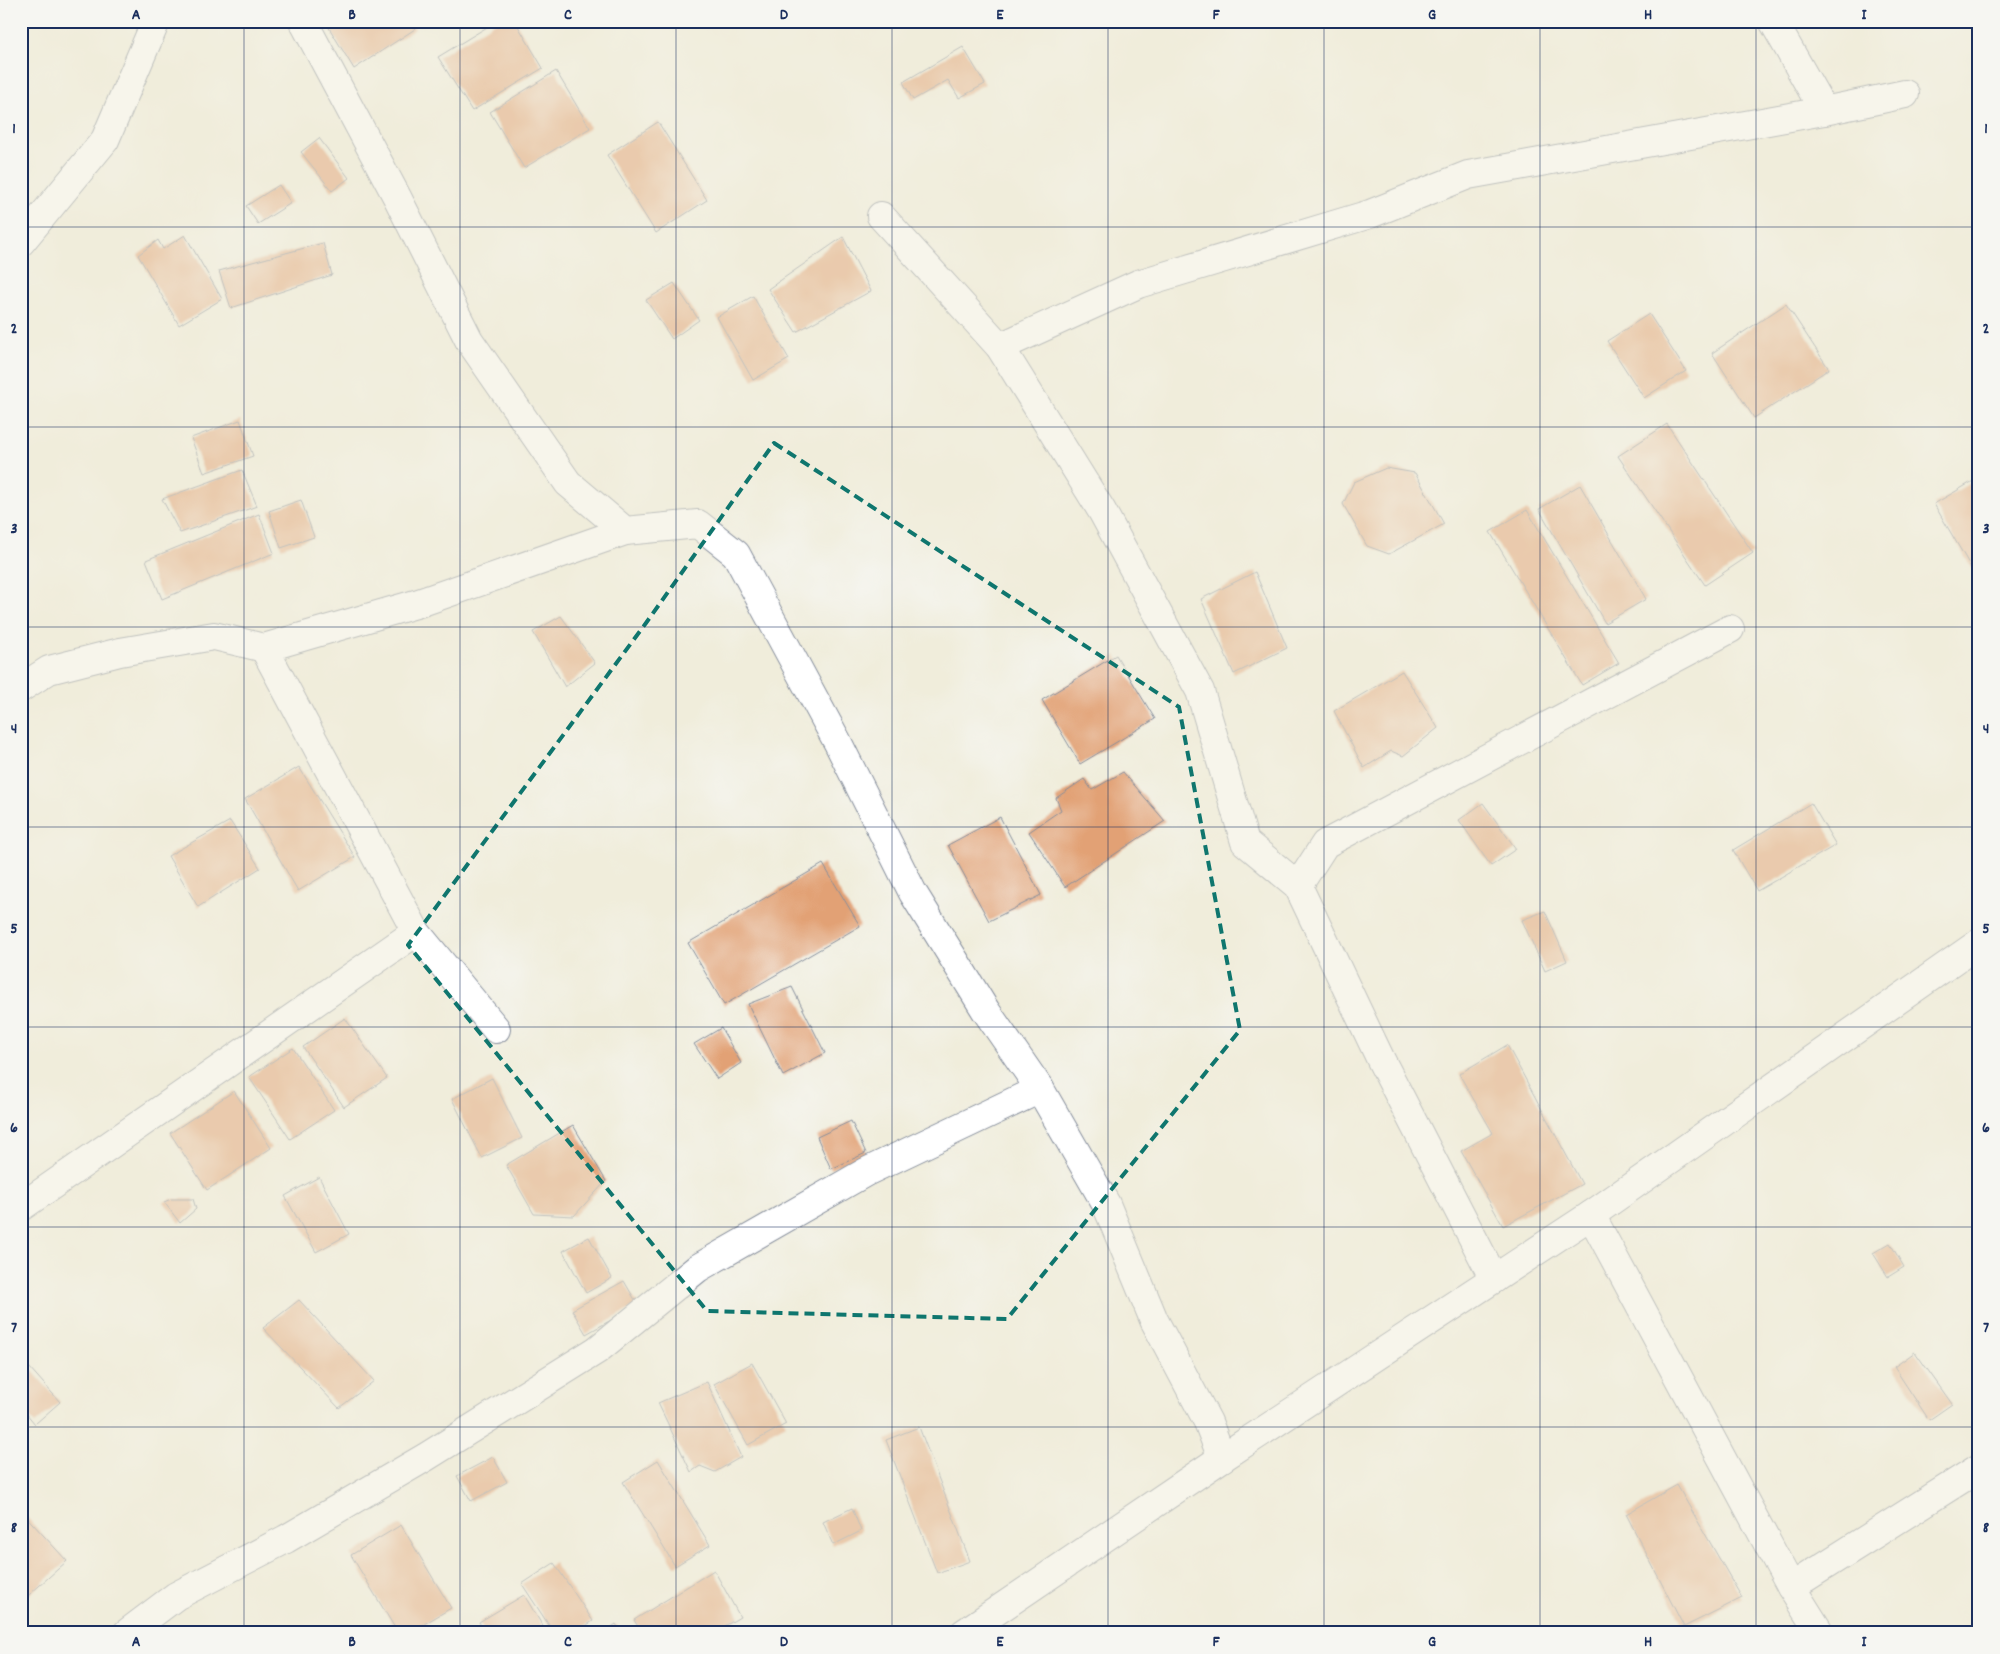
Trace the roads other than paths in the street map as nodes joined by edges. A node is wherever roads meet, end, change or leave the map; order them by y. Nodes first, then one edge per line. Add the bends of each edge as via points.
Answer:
1 (156, 21) edge
2 (303, 21) edge
3 (1773, 21) edge
4 (1905, 94) dead end
5 (1824, 111) junction
6 (881, 216) dead end
7 (21, 242) edge
8 (1000, 347) junction
9 (625, 531) junction
10 (1730, 629) dead end
11 (264, 648) junction
12 (21, 688) edge
13 (1298, 886) junction
14 (416, 932) junction
15 (1979, 944) edge
16 (496, 1029) dead end
17 (1040, 1089) junction
18 (21, 1207) edge
19 (1591, 1215) junction
20 (1494, 1280) junction
21 (1222, 1458) junction
22 (1979, 1468) edge
23 (1791, 1587) junction
24 (127, 1633) edge
25 (964, 1633) edge
26 (1820, 1633) edge

1 - 7 street via 105,140
2 - 9 street via 469,340 568,483
3 - 5 street
4 - 5 street
5 - 8 street via 1468,175 1370,214 1138,284
6 - 8 street
8 - 13 street via 1102,511 1200,691 1245,842
9 - 11 street via 419,603
9 - 17 street via 698,524 736,554 837,741 913,893 986,1011
10 - 13 street via 1325,844
11 - 12 street via 214,636 120,652 49,670
11 - 14 street
13 - 20 street via 1381,1060
14 - 16 street
14 - 18 street
15 - 19 street
17 - 21 street via 1106,1204 1154,1320 1208,1422
17 - 24 street via 866,1172 698,1268 588,1356 294,1534 176,1596
19 - 20 street
19 - 23 street
20 - 21 street
21 - 25 street
22 - 23 street
23 - 26 street

